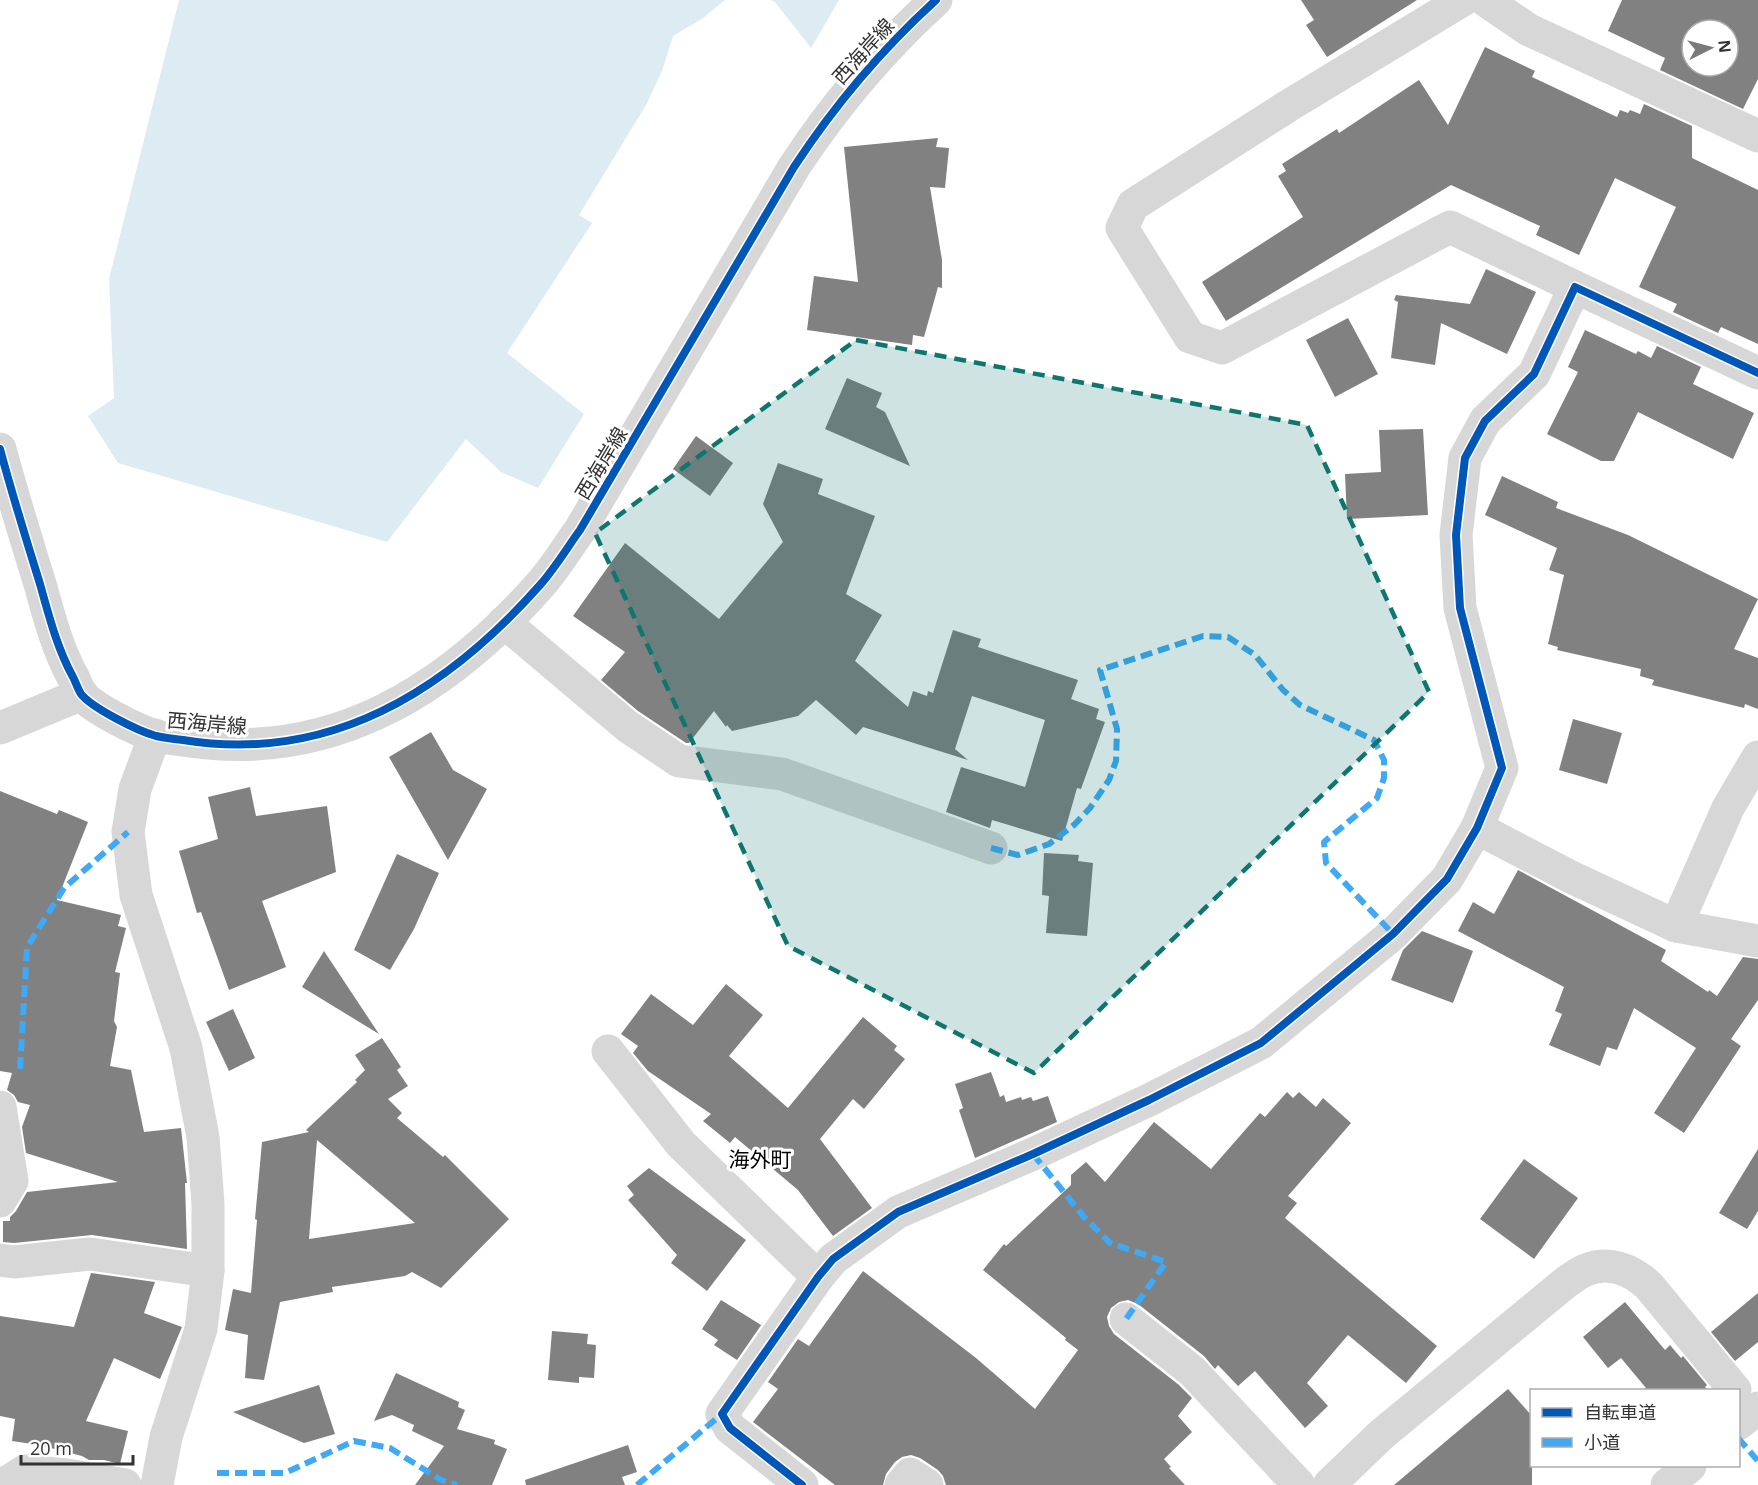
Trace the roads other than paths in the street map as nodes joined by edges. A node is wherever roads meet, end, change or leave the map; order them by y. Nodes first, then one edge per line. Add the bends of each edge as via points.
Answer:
1 (936, 0) edge
2 (1463, 0) edge
3 (1485, 0) edge
4 (1758, 136) edge
5 (1575, 287) junction
6 (1758, 373) edge
7 (0, 449) edge
8 (504, 622) junction
9 (82, 694) junction
10 (0, 728) edge
11 (155, 735) junction
12 (1758, 757) edge
13 (1477, 828) junction
14 (991, 848) dead end
15 (1676, 926) junction
16 (1758, 941) edge
17 (608, 1051) dead end
18 (0, 1107) edge
19 (0, 1201) edge
20 (0, 1260) edge
21 (208, 1271) junction
22 (818, 1277) junction
23 (1126, 1319) dead end
24 (1731, 1389) edge
25 (1689, 1467) edge
26 (0, 1483) edge
27 (125, 1485) edge
28 (157, 1485) edge
29 (802, 1485) edge
30 (901, 1485) edge
31 (927, 1485) edge
32 (1299, 1485) edge
33 (1329, 1485) edge
34 (1667, 1485) edge

1 - 8 street, 西海岸線 via 895,40 813,138 580,530 541,584
2 - 5 street via 1133,205 1122,228 1190,337 1222,348 1450,227
3 - 4 street via 1529,30
5 - 6 street
5 - 13 street via 1534,374 1485,421 1465,458 1456,535 1460,608 1502,768
7 - 9 street via 60,653
8 - 11 street, 西海岸線 via 471,653 412,696 348,726 257,744 224,745
8 - 14 street via 627,726 679,760 782,774
9 - 10 street
9 - 11 street, 西海岸線 via 104,711
11 - 21 street via 135,789 128,832 136,895 186,1048 203,1137
12 - 15 street via 1728,808
13 - 15 street
13 - 22 street via 1447,879 1393,934 1261,1043 1034,1154 898,1212 833,1258
15 - 16 street
17 - 22 street via 681,1144
18 - 19 street via 12,1181
20 - 21 street via 90,1254
21 - 28 street via 201,1329 166,1437
22 - 29 street via 722,1414 730,1428
23 - 32 street via 1192,1371
24 - 33 street via 1636,1274 1621,1267 1587,1269 1381,1435
25 - 34 street
26 - 27 street via 25,1471
30 - 31 street via 910,1474

